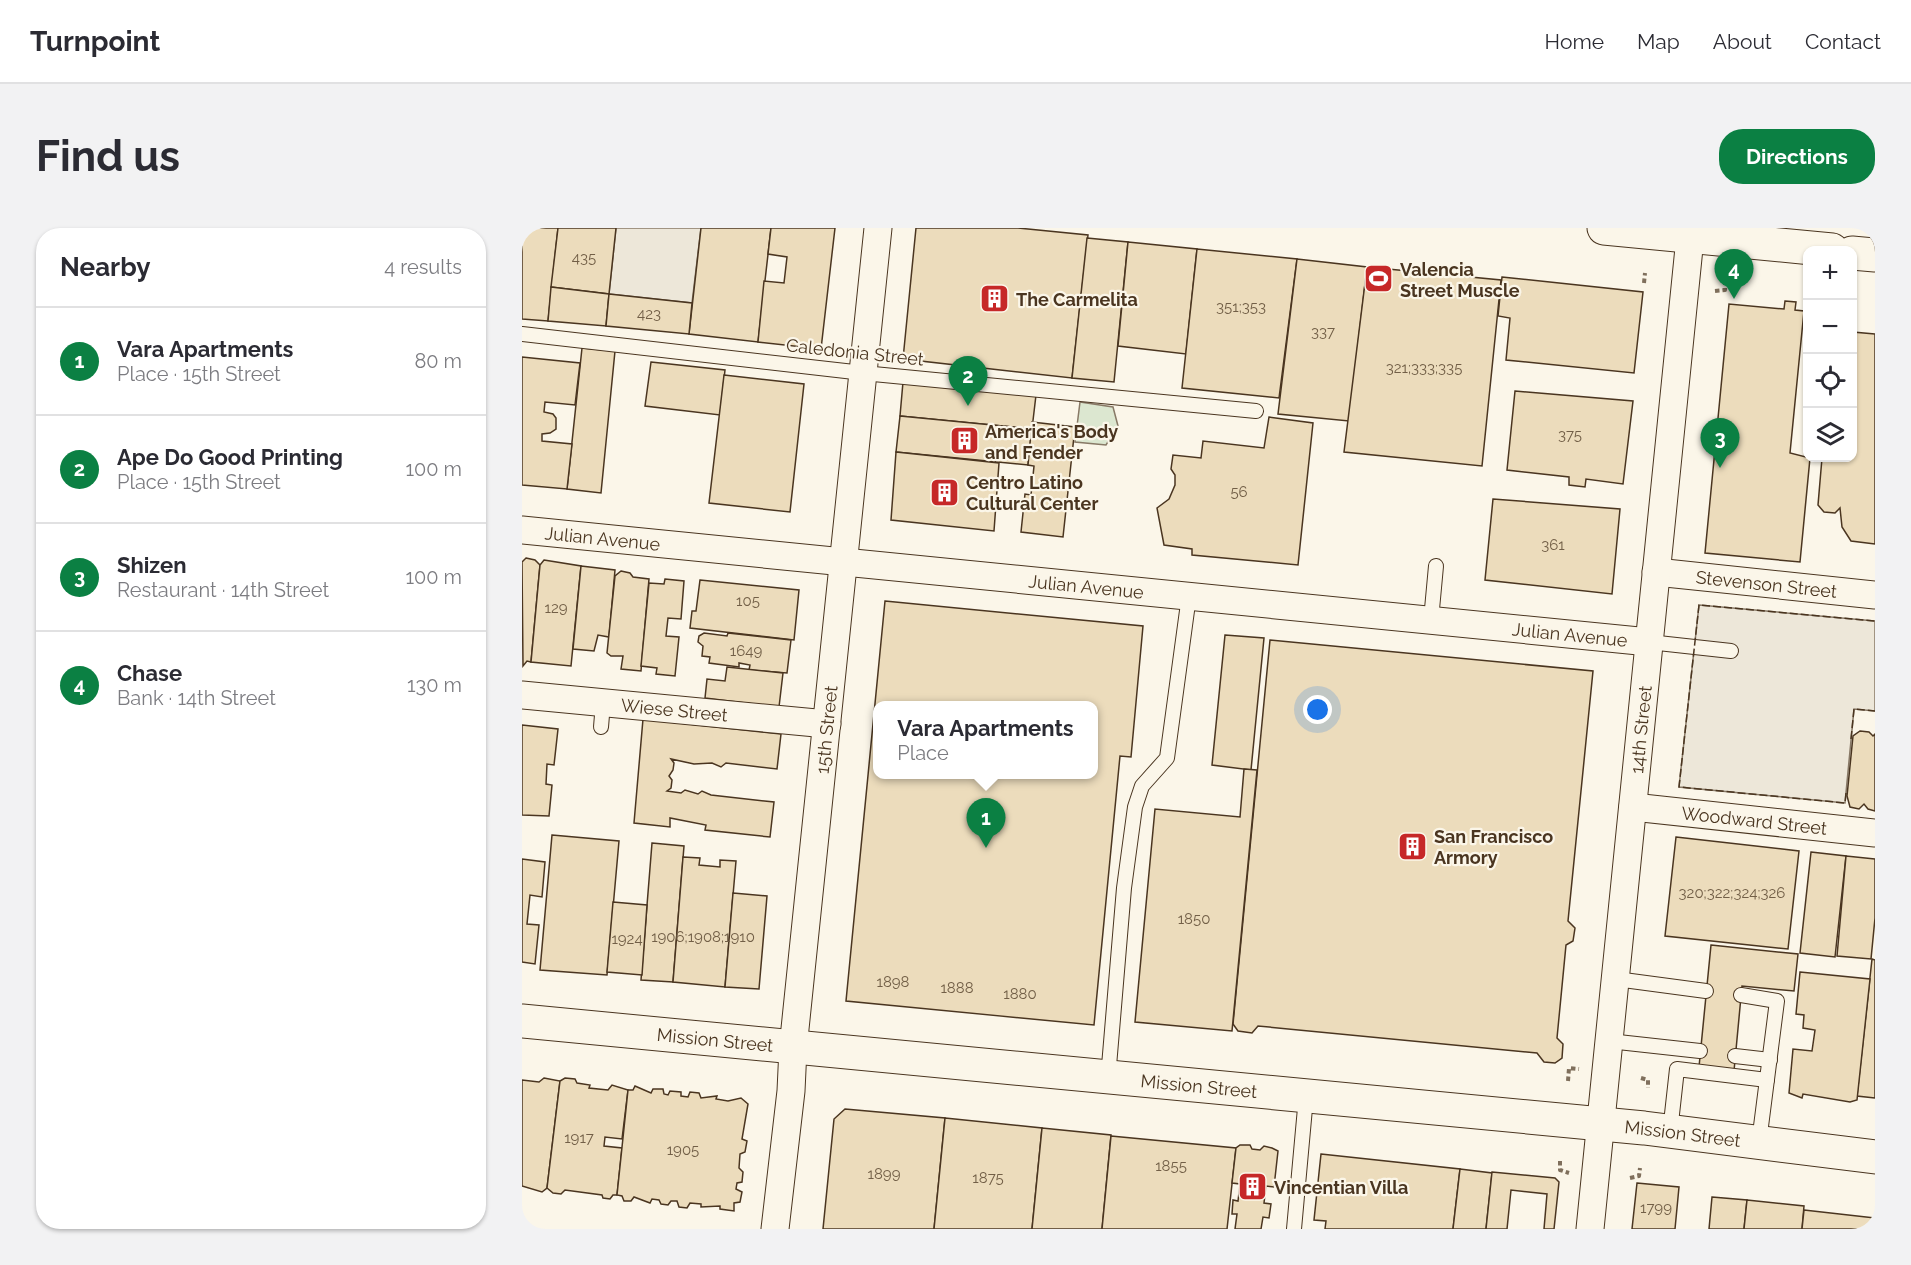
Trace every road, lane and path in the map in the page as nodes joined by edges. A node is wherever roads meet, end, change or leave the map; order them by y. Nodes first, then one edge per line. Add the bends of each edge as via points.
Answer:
1 (878, 228) edge
2 (1604, 228) edge
3 (1690, 232) edge
4 (1803, 247) edge
5 (1857, 253) edge
6 (1875, 255) edge
7 (1645, 273) dead end
8 (1644, 283) dead end
9 (1725, 284) dead end
10 (1715, 291) dead end
11 (522, 334) edge
12 (863, 373) junction
13 (1256, 411) dead end
14 (522, 530) edge
15 (844, 562) junction
16 (1436, 566) dead end
17 (1656, 572) junction
18 (1875, 595) edge
19 (1189, 596) junction
20 (1431, 620) junction
21 (1649, 642) junction
22 (1731, 651) dead end
23 (522, 695) edge
24 (827, 724) junction
25 (1633, 807) junction
26 (1875, 833) edge
27 (1616, 979) junction
28 (1706, 991) dead end
29 (1741, 995) dead end
30 (522, 1021) edge
31 (1609, 1041) junction
32 (793, 1048) junction
33 (1700, 1052) dead end
34 (1735, 1056) dead end
35 (1770, 1060) junction
36 (1569, 1068) dead end
37 (1108, 1078) junction
38 (1641, 1078) dead end
39 (1767, 1080) junction
40 (1568, 1081) dead end
41 (1648, 1088) dead end
42 (1306, 1097) junction
43 (1601, 1125) junction
44 (1670, 1132) junction
45 (1759, 1142) junction
46 (1875, 1157) edge
47 (1560, 1161) dead end
48 (1640, 1168) dead end
49 (1560, 1170) dead end
50 (1630, 1178) dead end
51 (775, 1229) edge
52 (1294, 1229) edge
53 (1590, 1229) edge

1 - 12 street, 15th Street
2 - 3 main road
3 - 4 main road
3 - 17 street, 14th Street
5 - 6 main road
7 - 8 path
9 - 10 path via 1725,290
11 - 12 lane, Caledonia Street
12 - 13 lane, Caledonia Street
12 - 15 street, 15th Street
14 - 15 street, Julian Avenue
15 - 19 street, Julian Avenue
15 - 24 street, 15th Street
16 - 20 lane
17 - 18 street, Stevenson Street
17 - 21 street, 14th Street
19 - 20 street, Julian Avenue
19 - 37 lane via 1167,758 1142,786 1135,807
20 - 21 street, Julian Avenue
21 - 22 lane
21 - 25 street, 14th Street
23 - 24 street, Wiese Street via 602,715
24 - 32 street, 15th Street
25 - 26 street, Woodward Street
25 - 27 street, 14th Street
27 - 28 lane
27 - 31 street, 14th Street
29 - 35 lane via 1777,1000
30 - 32 main road, Mission Street
31 - 33 lane
31 - 43 street, 14th Street
32 - 37 main road, Mission Street
32 - 51 street, 15th Street
34 - 35 lane
35 - 39 lane
36 - 40 path
37 - 42 main road, Mission Street
38 - 41 path via 1648,1080
39 - 44 lane via 1677,1069
39 - 45 lane
42 - 43 main road, Mission Street
42 - 52 lane
43 - 44 main road, Mission Street
43 - 53 street, 14th Street
44 - 45 main road, Mission Street
45 - 46 main road, Mission Street
47 - 49 path
48 - 50 path via 1639,1176

